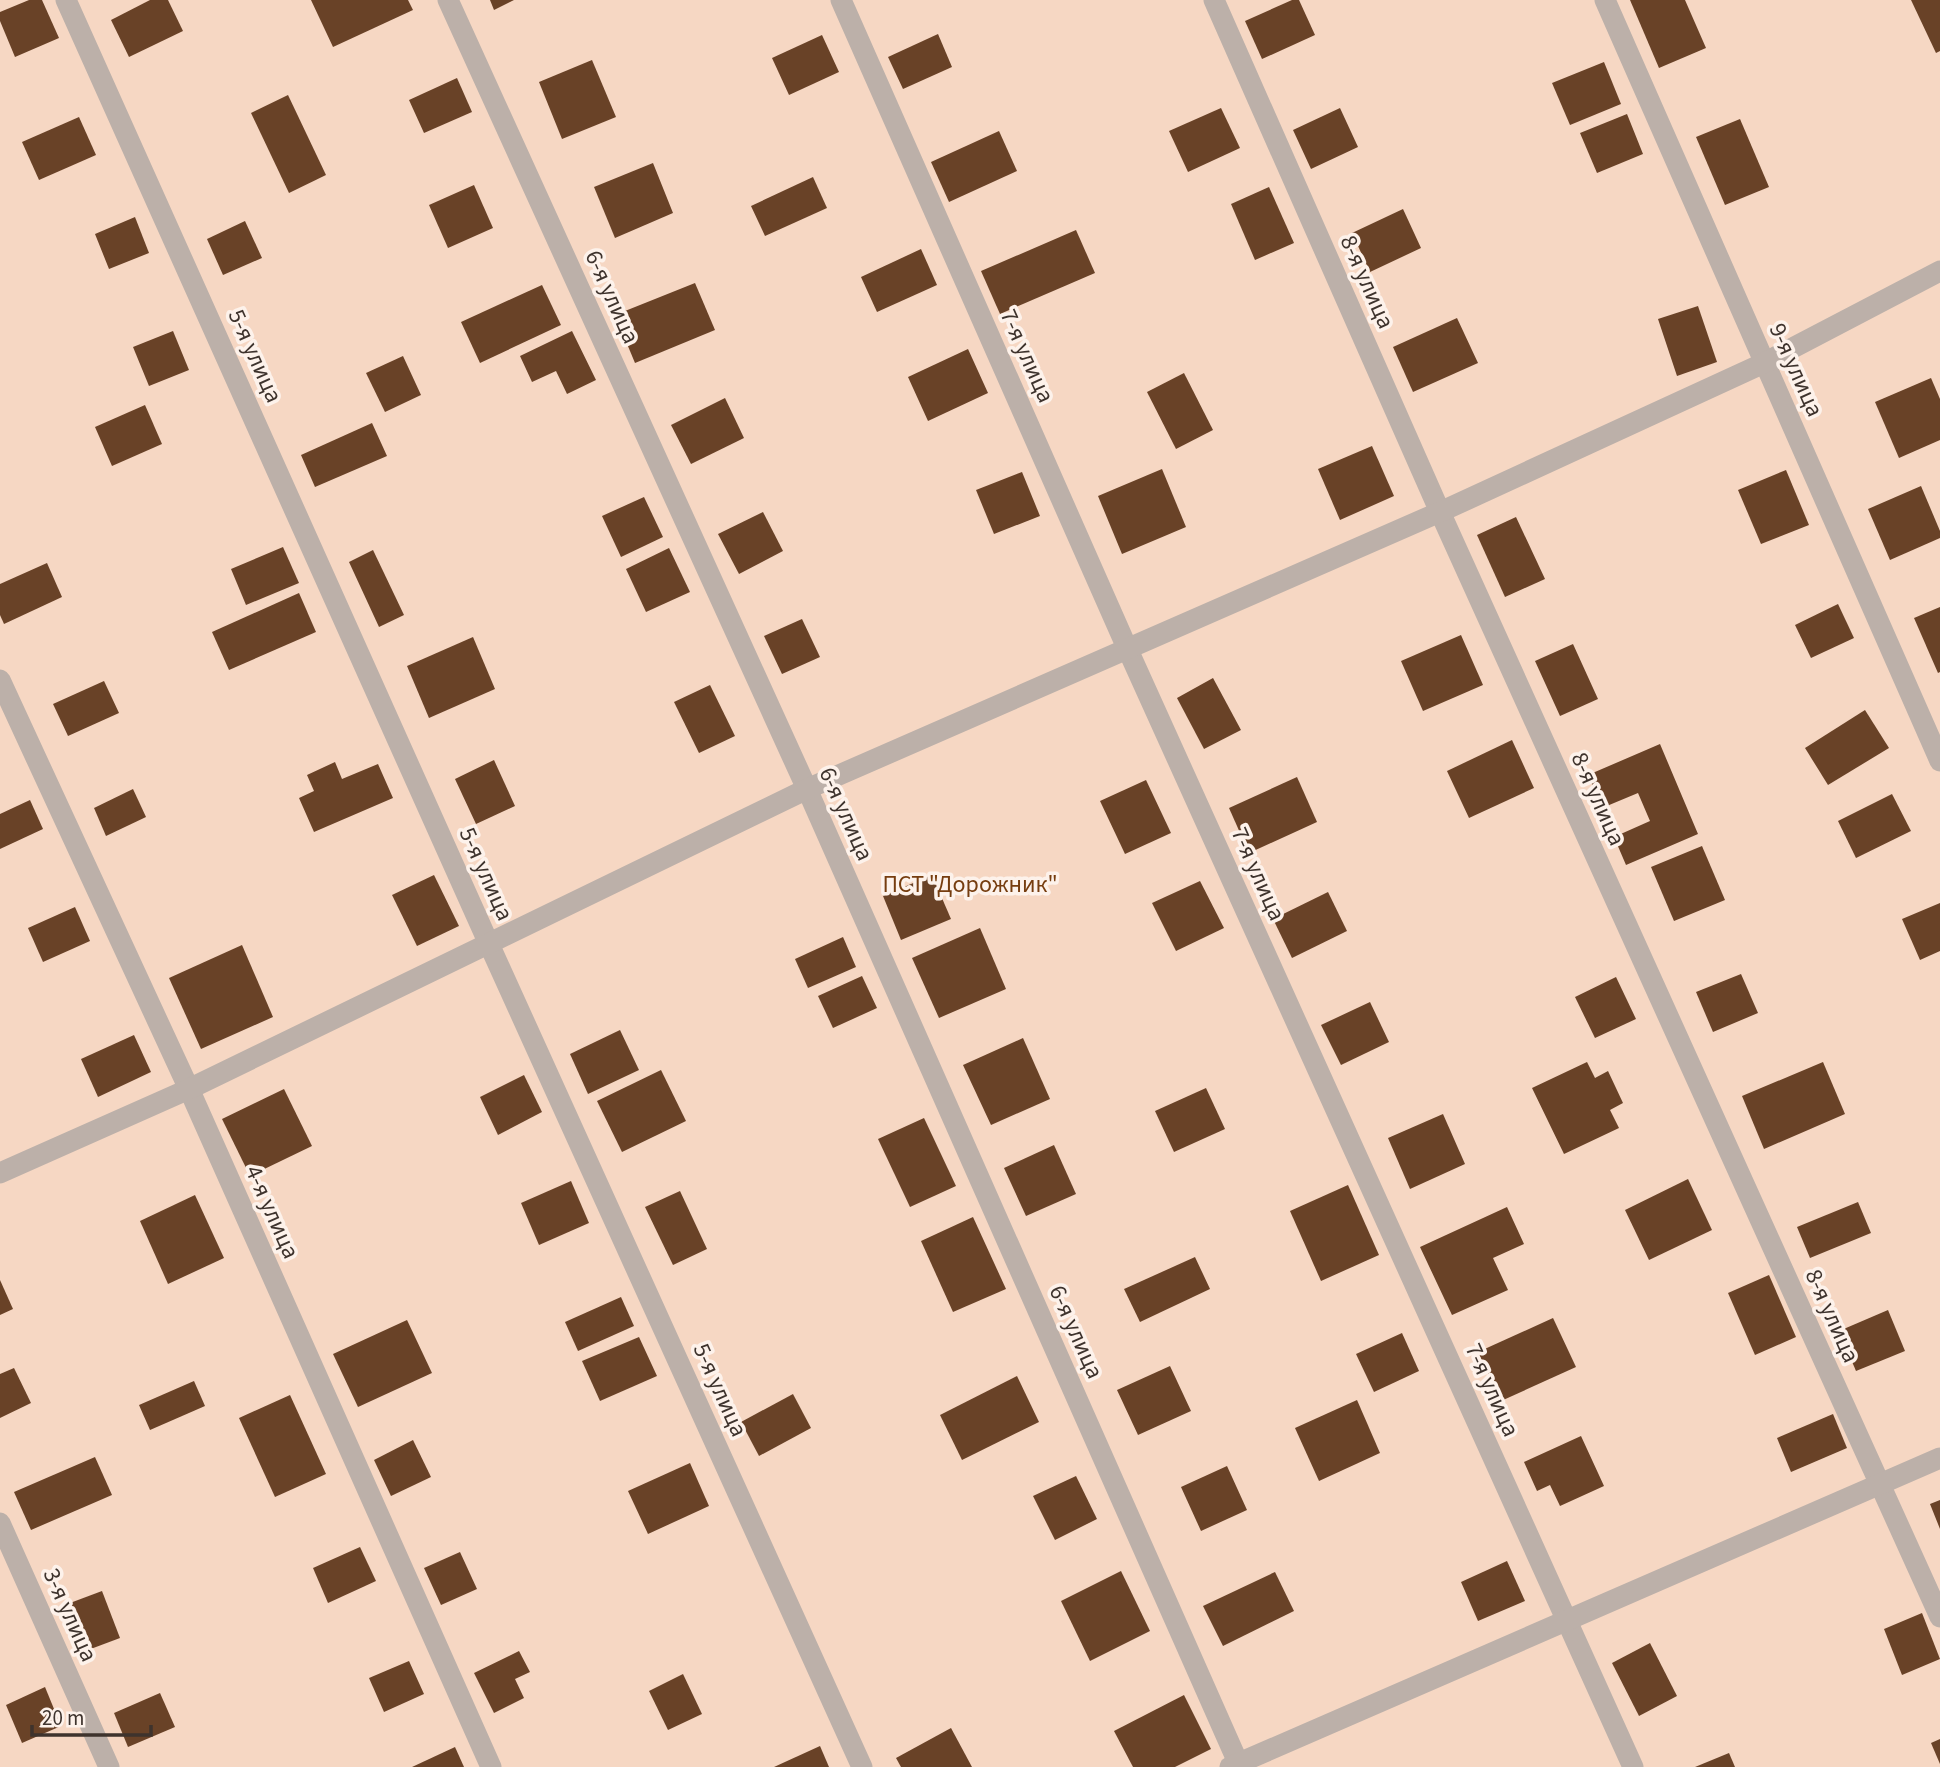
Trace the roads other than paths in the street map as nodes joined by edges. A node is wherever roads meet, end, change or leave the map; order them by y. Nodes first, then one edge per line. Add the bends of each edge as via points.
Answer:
1 (66, 0) edge
2 (448, 0) edge
3 (841, 0) edge
4 (1213, 0) edge
5 (1605, 0) edge
6 (1940, 271) edge
7 (1764, 363) junction
8 (1440, 512) junction
9 (1128, 650) junction
10 (0, 680) edge
11 (1940, 761) edge
12 (807, 789) junction
13 (489, 944) junction
14 (189, 1089) junction
15 (0, 1173) edge
16 (1940, 1458) edge
17 (1880, 1485) junction
18 (0, 1522) edge
19 (1940, 1617) edge
20 (1568, 1622) junction
21 (1236, 1766) edge
22 (109, 1767) edge
23 (491, 1767) edge
24 (862, 1767) edge
25 (1633, 1767) edge

1 - 13 street, 5-я улица
2 - 12 street, 6-я улица
3 - 9 street, 7-я улица
4 - 8 street, 8-я улица
5 - 7 street, 9-я улица
6 - 7 street
7 - 8 street
7 - 11 street, 9-я улица
8 - 9 street
8 - 17 street, 8-я улица
9 - 12 street
9 - 20 street, 7-я улица
10 - 14 street, 4-я улица
12 - 13 street
12 - 21 street, 6-я улица
13 - 14 street
13 - 24 street, 5-я улица
14 - 15 street
14 - 23 street, 4-я улица
16 - 17 street
17 - 19 street, 8-я улица
17 - 20 street
18 - 22 street, 3-я улица
20 - 21 street
20 - 25 street, 7-я улица

